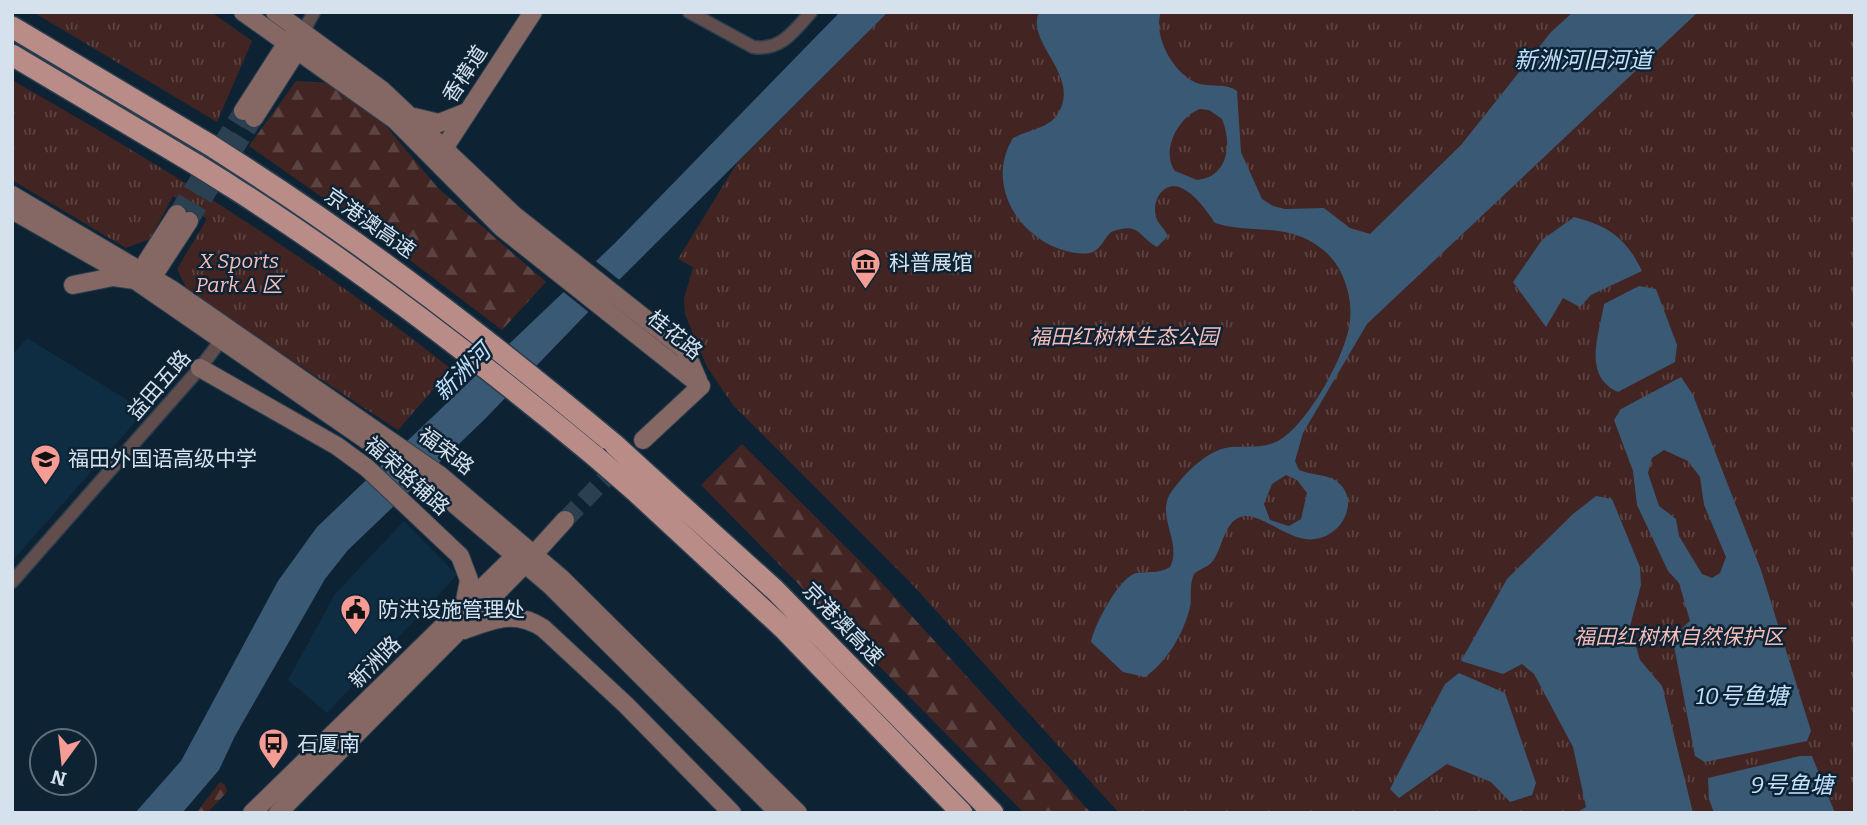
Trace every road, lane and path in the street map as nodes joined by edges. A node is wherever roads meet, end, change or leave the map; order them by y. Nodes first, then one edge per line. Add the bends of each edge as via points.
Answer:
1 (275, 12) edge
2 (314, 12) edge
3 (533, 12) edge
4 (690, 12) edge
5 (811, 12) edge
6 (250, 16) edge
7 (12, 27) edge
8 (296, 41) junction
9 (12, 55) edge
10 (335, 75) junction
11 (270, 80) junction
12 (469, 110) junction
13 (249, 114) tunnel mouth
14 (411, 115) junction
15 (440, 154) junction
16 (12, 195) edge
17 (12, 210) edge
18 (183, 217) tunnel mouth
19 (144, 279) junction
20 (73, 285) dead end
21 (222, 339) junction
22 (200, 368) junction
23 (552, 407) junction
24 (643, 440) tunnel mouth
25 (385, 442) junction
26 (642, 484) junction
27 (565, 520) tunnel mouth
28 (525, 557) junction
29 (12, 582) edge
30 (464, 606) junction
31 (455, 635) junction
32 (789, 811) edge
33 (252, 813) edge
34 (278, 813) edge
35 (732, 813) edge
36 (962, 813) edge
37 (993, 813) edge

1 - 8 main road, 桂花路
2 - 8 street
3 - 12 main road, 香樟道
4 - 5 street via 753,47 764,48 785,41
6 - 8 main road, 桂花路
6 - 11 main road via 263,29 269,48
7 - 23 highway, 京港澳高速, bridge via 210,145 377,257 469,326
8 - 10 main road, 桂花路
8 - 11 main road
8 - 14 main road, 桂花路 via 382,90
9 - 23 highway, bridge via 302,232
10 - 11 main road via 302,70
10 - 15 main road, 桂花路
11 - 13 main road
12 - 14 main road via 439,123
12 - 15 main road, 香樟道
14 - 15 main road, 桂花路
15 - 24 main road, 桂花路 via 488,192 541,248 644,328 701,386
16 - 19 main road, 福荣路
17 - 19 main road, 福荣路
18 - 19 main road
19 - 20 main road via 113,277
19 - 21 main road, 福荣路
19 - 25 main road, 福荣路
21 - 22 street, 益田五路
21 - 25 main road, 福荣路
22 - 29 street, 益田五路
22 - 30 main road, 福荣路辅路 via 367,468 465,563 469,580
23 - 26 highway, bridge via 596,457
23 - 26 highway, bridge via 615,445
25 - 28 main road, 福荣路
26 - 36 highway
26 - 37 highway, 京港澳高速 via 775,590
27 - 28 main road, 新洲路
28 - 30 main road, 新洲路
28 - 31 main road, 新洲路
28 - 32 main road, 福荣路
30 - 33 main road, 新洲路
31 - 34 main road, 新洲路
31 - 35 main road via 511,616 543,628

